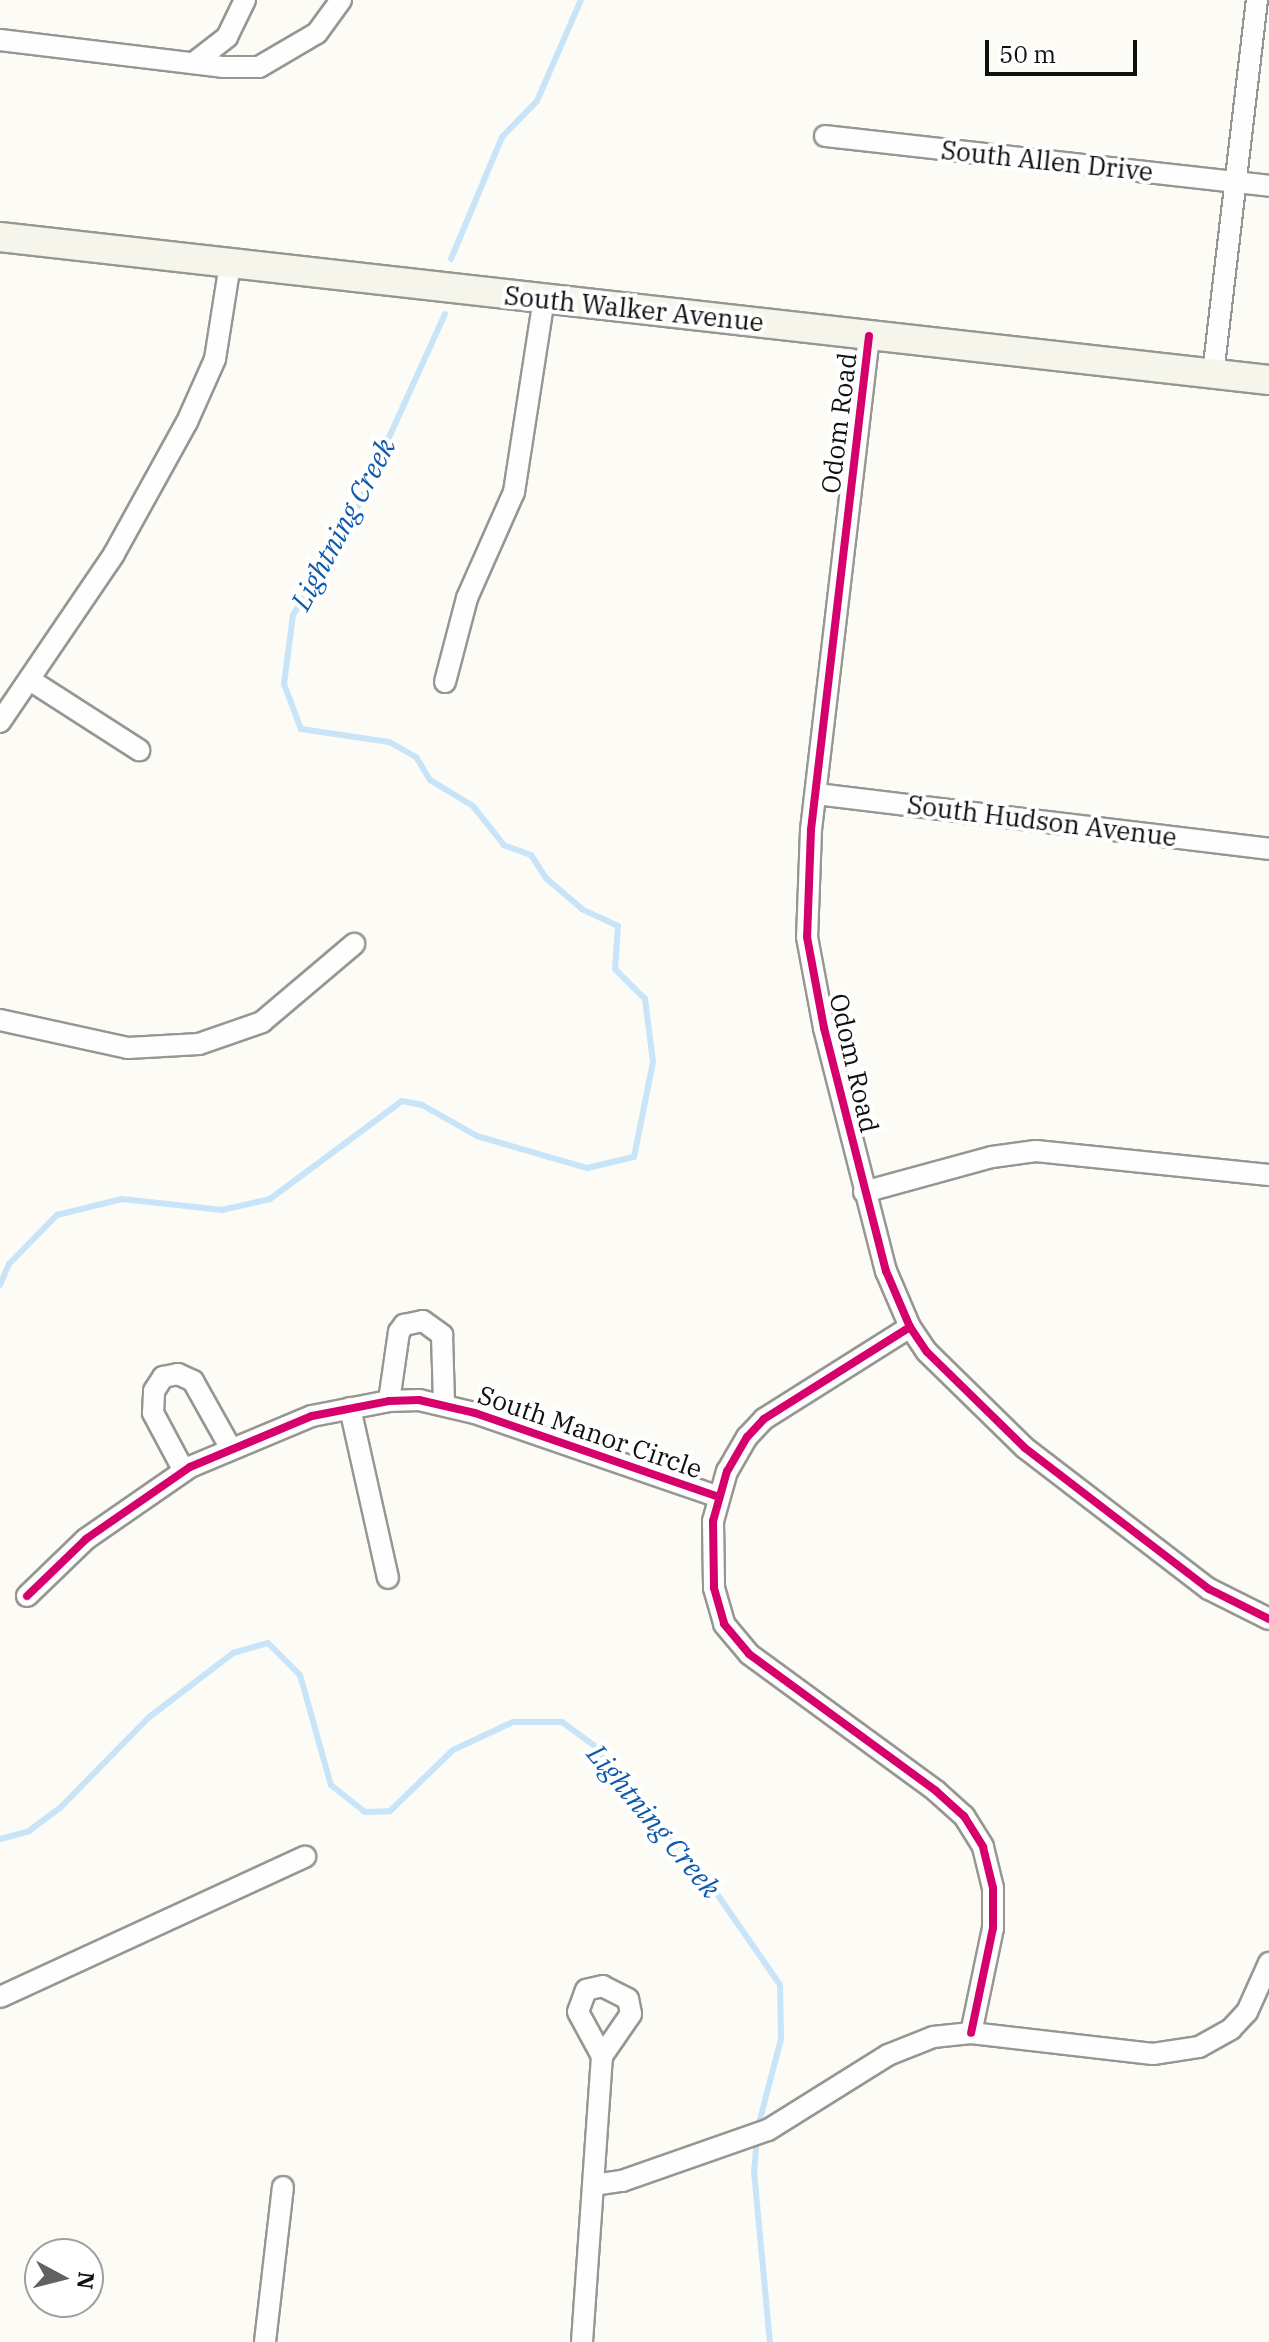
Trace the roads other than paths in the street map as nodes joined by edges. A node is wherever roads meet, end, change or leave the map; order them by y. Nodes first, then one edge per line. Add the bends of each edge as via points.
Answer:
1 (245, 0) edge
2 (341, 0) edge
3 (1257, 0) edge
4 (0, 40) edge
5 (195, 62) junction
6 (825, 136) dead end
7 (1237, 183) junction
8 (1269, 186) edge
9 (0, 237) edge
10 (230, 264) junction
11 (544, 299) junction
12 (869, 336) junction
13 (1213, 374) junction
14 (1269, 380) edge
15 (30, 680) junction
16 (445, 682) dead end
17 (0, 722) edge
18 (139, 750) dead end
19 (816, 794) junction
20 (1269, 849) edge
21 (354, 944) dead end
22 (0, 1020) edge
23 (1269, 1175) edge
24 (864, 1192) junction
25 (910, 1327) junction
26 (389, 1401) junction
27 (444, 1404) junction
28 (350, 1408) junction
29 (230, 1447) junction
30 (184, 1471) junction
31 (719, 1497) junction
32 (388, 1578) dead end
33 (27, 1596) dead end
34 (1269, 1619) edge
35 (305, 1857) dead end
36 (1268, 1967) edge
37 (0, 1997) edge
38 (971, 2033) junction
39 (602, 2056) dead end
40 (593, 2185) junction
41 (283, 2187) dead end
42 (265, 2342) edge
43 (582, 2342) edge

1 - 5 street via 227,37
2 - 5 street via 317,33 280,59 238,69
3 - 7 street
4 - 5 street
6 - 7 street, South Allen Drive
7 - 8 street, South Allen Drive
7 - 13 street
9 - 10 main road, South Walker Avenue
10 - 11 main road, South Walker Avenue
10 - 15 street via 222,331 205,386 114,554
11 - 12 main road, South Walker Avenue
11 - 16 street via 514,492 467,598
12 - 13 main road, South Walker Avenue
12 - 19 street, Odom Road
13 - 14 main road, South Walker Avenue
15 - 17 street
15 - 18 street
19 - 20 street, South Hudson Avenue
19 - 24 street, Odom Road via 807,889 809,955
21 - 22 street via 262,1022 199,1044 128,1048
23 - 24 street via 1036,1151 992,1157
24 - 25 street, Odom Road via 886,1271
25 - 31 street via 764,1419 736,1453
25 - 34 street, Odom Road via 965,1393 1025,1448 1209,1589
26 - 27 street, South Manor Circle
26 - 27 street, South Manor Circle via 399,1332 404,1325 423,1321 442,1335
26 - 28 street, South Manor Circle
27 - 31 street, South Manor Circle
28 - 29 street, South Manor Circle
28 - 32 street
29 - 30 street, South Manor Circle
29 - 30 street via 193,1381 178,1374 163,1377 154,1391 153,1413
30 - 33 street, South Manor Circle via 86,1539
31 - 38 street via 712,1546 714,1588 734,1639 767,1669 936,1791 964,1816 983,1847 993,1888 993,1928
35 - 37 street
36 - 38 street via 1231,2029 1199,2047 1123,2052
38 - 40 street via 933,2037 888,2055 803,2112 736,2144 622,2181
39 - 40 street
40 - 43 street
41 - 42 street

